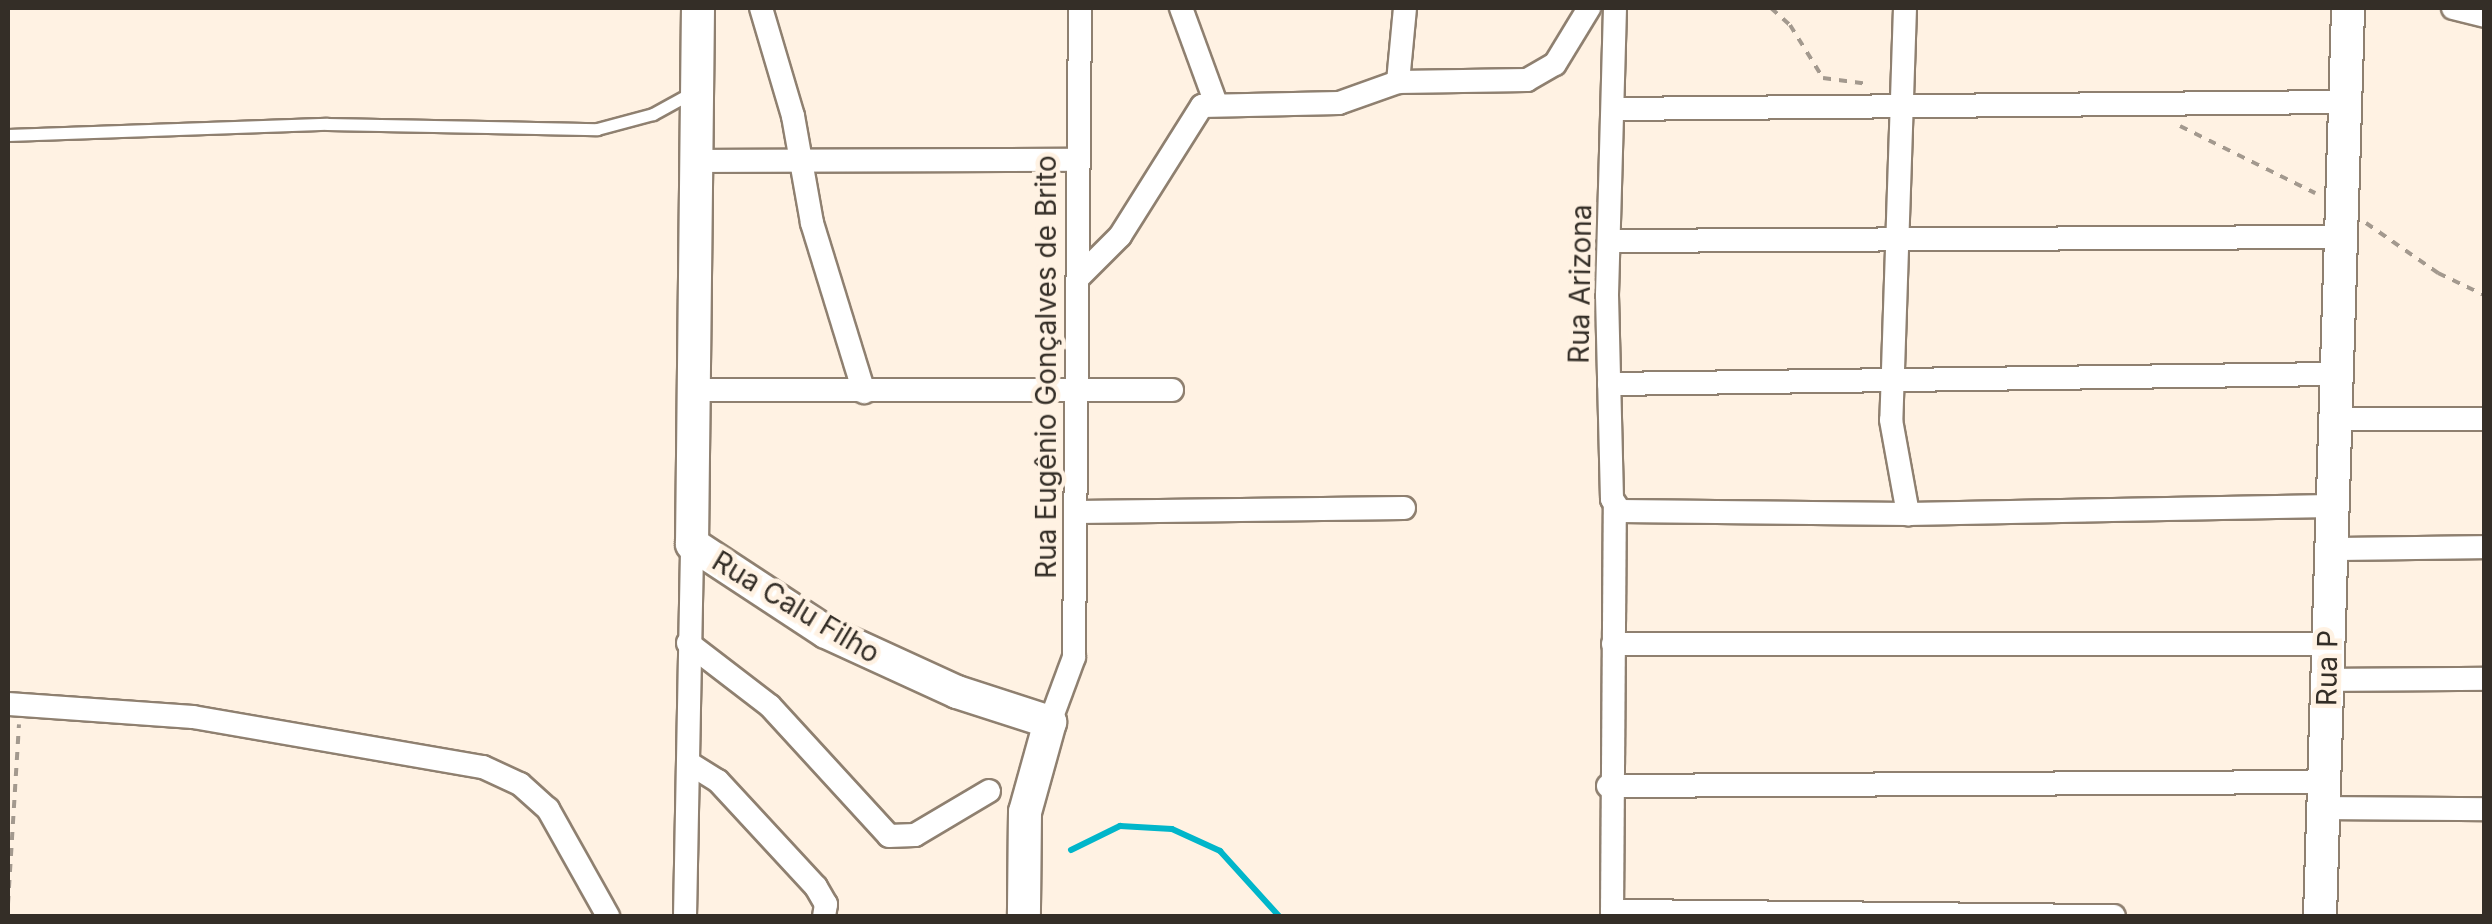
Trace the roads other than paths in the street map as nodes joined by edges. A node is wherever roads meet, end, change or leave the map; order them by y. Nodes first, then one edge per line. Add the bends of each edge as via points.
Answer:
1 (698, 8) edge
2 (761, 8) edge
3 (1080, 8) edge
4 (1181, 8) edge
5 (1405, 8) edge
6 (1589, 8) edge
7 (1615, 8) edge
8 (1905, 8) edge
9 (2348, 8) edge
10 (2454, 8) edge
11 (2484, 16) edge
12 (1398, 82) junction
13 (697, 90) junction
14 (1904, 97) junction
15 (2345, 102) junction
16 (1208, 103) junction
17 (1613, 109) junction
18 (8, 135) edge
19 (1076, 160) junction
20 (696, 161) junction
21 (800, 162) junction
22 (2337, 237) junction
23 (1896, 240) junction
24 (1611, 241) junction
25 (1079, 277) junction
26 (2333, 374) junction
27 (1892, 379) junction
28 (1609, 384) junction
29 (696, 390) junction
30 (1172, 390) dead end
31 (864, 392) junction
32 (1081, 392) junction
33 (2333, 418) junction
34 (2484, 419) edge
35 (2330, 506) junction
36 (1614, 507) junction
37 (1404, 508) dead end
38 (1077, 512) junction
39 (1908, 514) junction
40 (692, 544) junction
41 (2484, 548) edge
42 (2330, 549) junction
43 (688, 643) junction
44 (1613, 644) junction
45 (2328, 644) junction
46 (2484, 679) edge
47 (2326, 680) junction
48 (14, 705) edge
49 (1050, 722) junction
50 (689, 762) junction
51 (1608, 786) junction
52 (988, 791) dead end
53 (2328, 795) junction
54 (2484, 809) edge
55 (608, 916) edge
56 (685, 916) edge
57 (824, 916) edge
58 (1024, 916) edge
59 (2114, 916) edge
60 (2320, 916) edge

1 - 13 street, Rua Calu Filho
2 - 21 street
3 - 19 street, Rua Eugênio Gonçalves de Brito
4 - 16 street
5 - 12 street
6 - 12 street via 1544,75 1486,84
7 - 17 street, Rua Arizona
8 - 14 street
9 - 15 street, Rua P
10 - 11 street
12 - 16 street via 1339,104
13 - 18 lane via 652,114 597,129 327,124
13 - 20 street, Rua Calu Filho
14 - 15 street
14 - 17 street
14 - 23 street
15 - 22 street, Rua P
16 - 25 street via 1120,236
17 - 24 street, Rua Arizona
19 - 21 street
19 - 25 street, Rua Eugênio Gonçalves de Brito
20 - 21 street
20 - 29 street, Rua Calu Filho
21 - 31 street
22 - 23 street
22 - 26 street, Rua P
23 - 24 street
23 - 27 street
24 - 28 street, Rua Arizona
25 - 32 street, Rua Eugênio Gonçalves de Brito
26 - 27 street
26 - 33 street, Rua P
27 - 28 street
27 - 39 street via 1891,420
28 - 36 street, Rua Arizona
29 - 31 street
29 - 40 street, Rua Calu Filho
30 - 32 street
31 - 32 street
32 - 38 street, Rua Eugênio Gonçalves de Brito
33 - 34 street
33 - 35 street, Rua P
35 - 39 street
35 - 42 street, Rua P
36 - 39 street via 1667,515
36 - 44 street, Rua Arizona
37 - 38 street
38 - 49 street, Rua Eugênio Gonçalves de Brito via 1074,657
40 - 43 street
40 - 49 street, Rua Calu Filho via 826,632 958,692
41 - 42 street
42 - 45 street, Rua P
43 - 50 street
43 - 52 street via 770,706 888,836 915,835
44 - 45 street
44 - 51 street, Rua Arizona
45 - 47 street, Rua P
46 - 47 street
47 - 53 street, Rua P
48 - 55 street via 156,712 483,767 520,784 548,809
49 - 58 street via 1026,812
50 - 56 street
50 - 57 street via 736,798 816,887 826,904
51 - 53 street
51 - 59 street, Rua Arizona via 1618,912
53 - 54 street
53 - 60 street, Rua P

